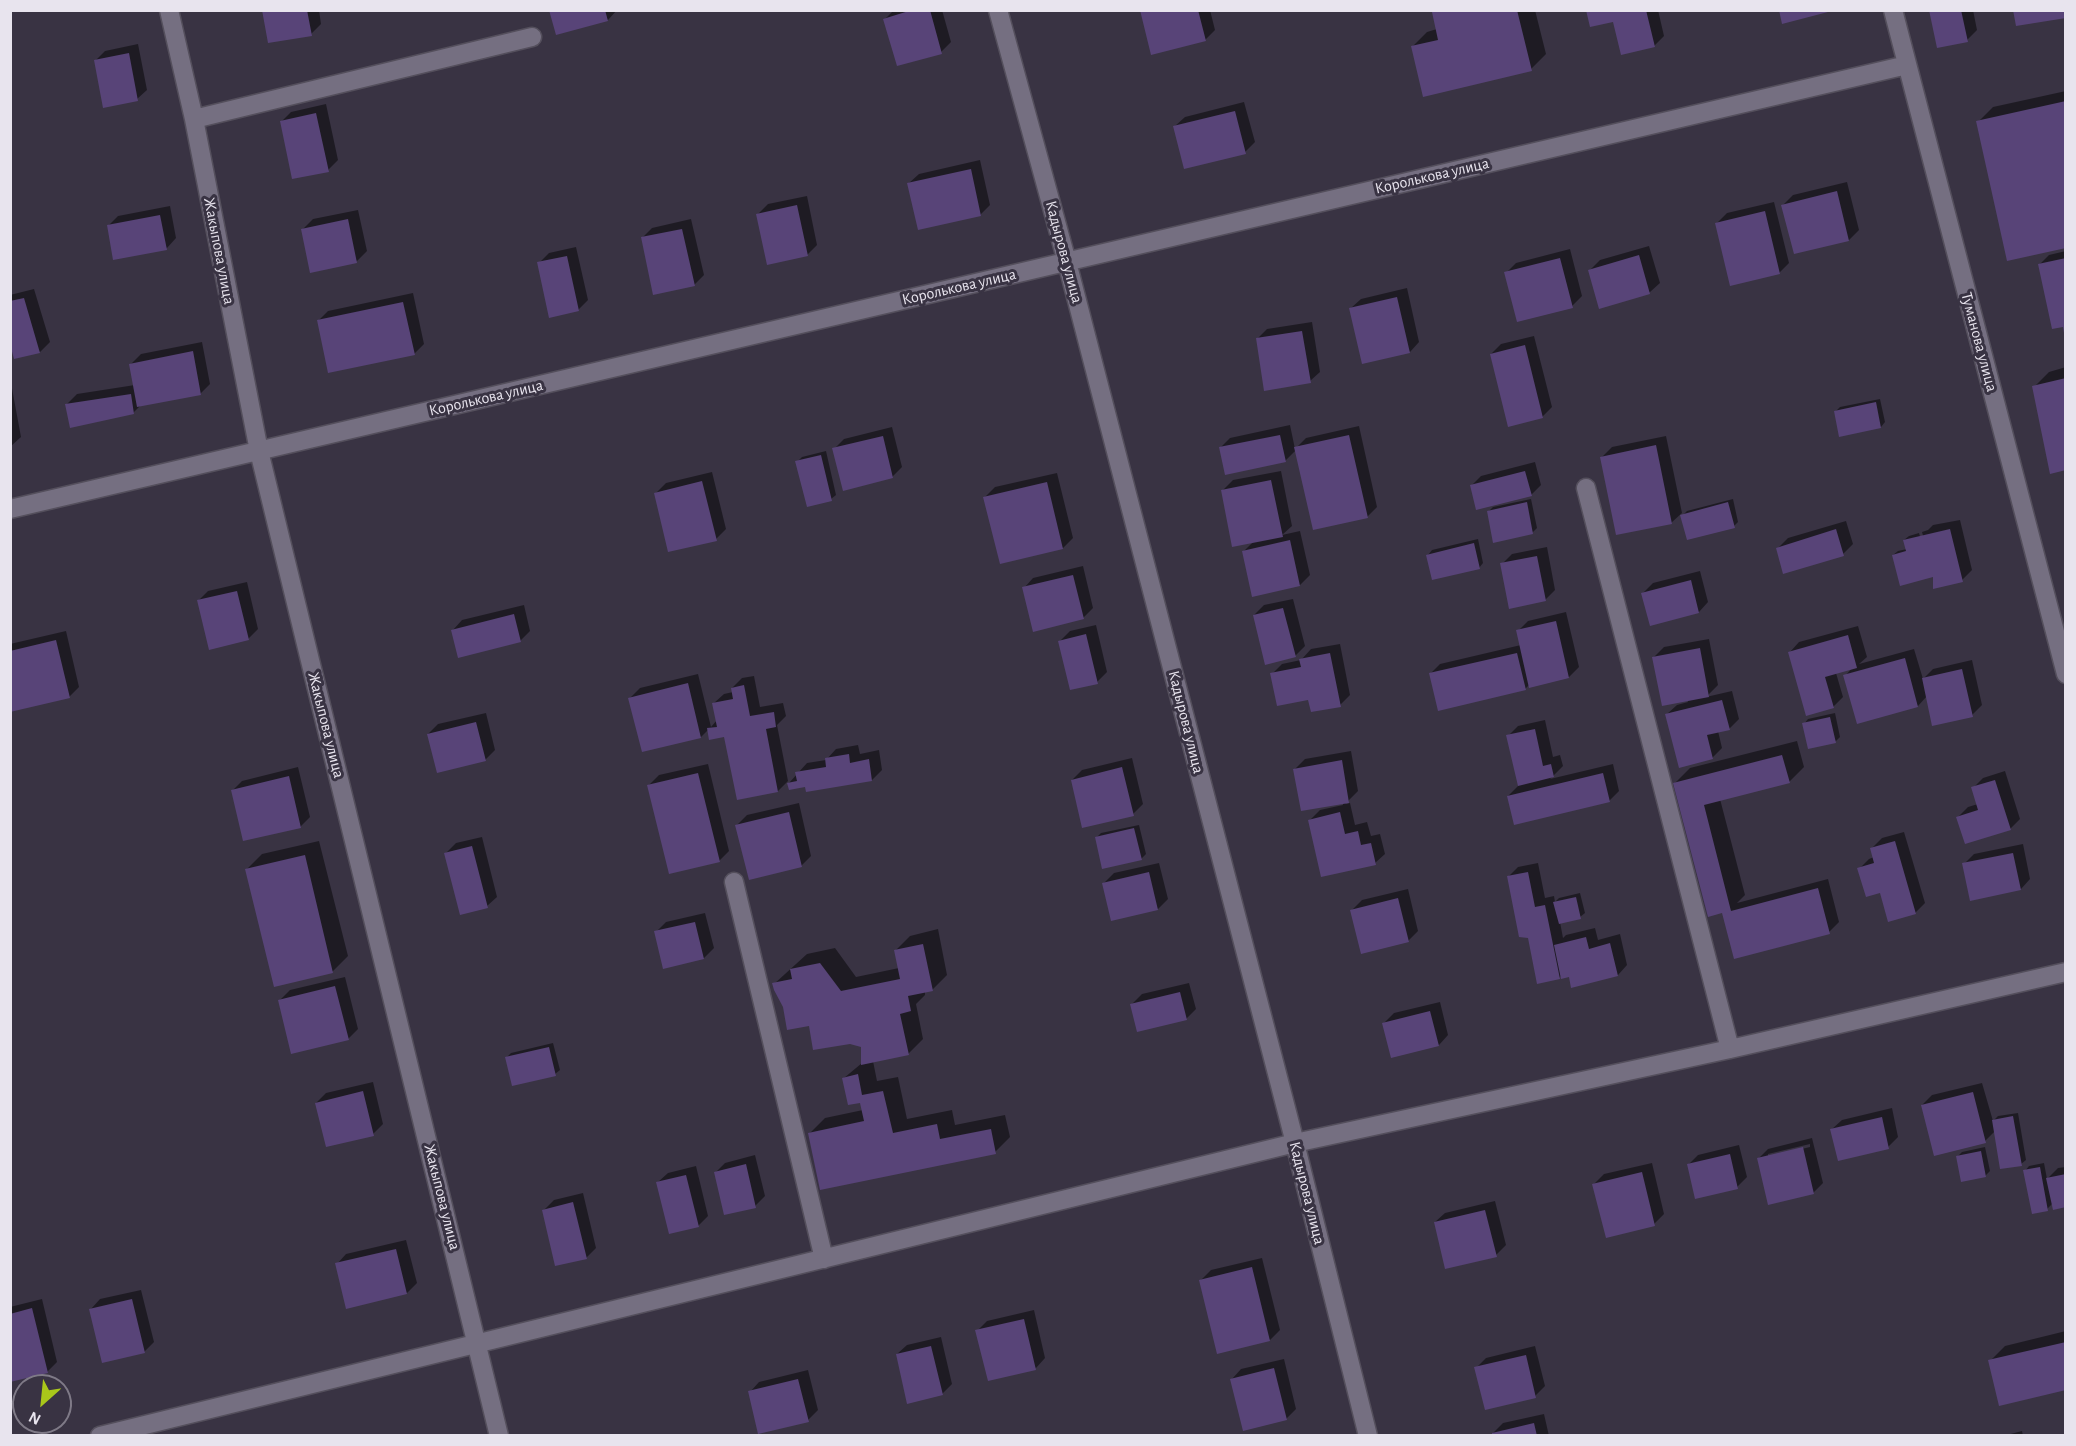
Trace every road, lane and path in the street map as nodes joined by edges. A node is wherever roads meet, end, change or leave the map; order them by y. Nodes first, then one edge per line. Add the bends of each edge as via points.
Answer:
1 (169, 10) edge
2 (998, 10) edge
3 (1893, 10) edge
4 (532, 37) dead end
5 (1907, 65) junction
6 (194, 119) junction
7 (1067, 262) junction
8 (259, 451) junction
9 (1586, 488) dead end
10 (10, 509) edge
11 (2066, 674) edge
12 (734, 882) dead end
13 (2066, 972) edge
14 (1730, 1049) junction
15 (1295, 1143) junction
16 (825, 1259) junction
17 (478, 1343) junction
18 (100, 1436) edge
19 (499, 1436) edge
20 (1368, 1436) edge

1 - 6 street, Жакыпова улица
2 - 7 street, Кадырова улица
3 - 5 street, Туманова улица
4 - 6 street
5 - 7 street, Королькова улица
5 - 11 street, Туманова улица
6 - 8 street, Жакыпова улица
7 - 8 street, Королькова улица
7 - 15 street, Кадырова улица
8 - 10 street, Королькова улица
8 - 17 street, Жакыпова улица
9 - 14 street
12 - 16 street
13 - 14 street
14 - 15 street
15 - 16 street
15 - 20 street, Кадырова улица
16 - 17 street
17 - 18 street
17 - 19 street, Жакыпова улица

